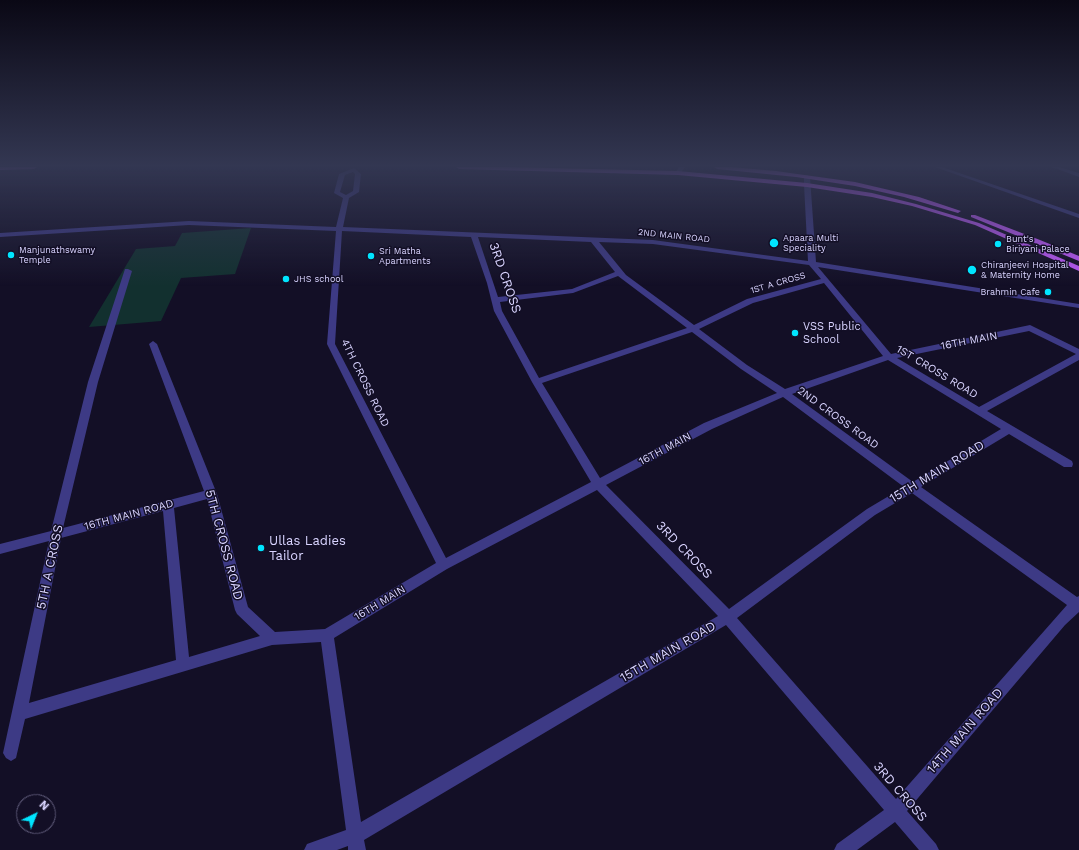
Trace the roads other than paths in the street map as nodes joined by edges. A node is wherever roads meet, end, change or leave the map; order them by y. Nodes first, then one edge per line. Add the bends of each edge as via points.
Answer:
1 (344, 207) edge
2 (809, 207) edge
3 (920, 207) edge
4 (944, 207) edge
5 (1052, 207) edge
6 (1079, 216) edge
7 (338, 230) junction
8 (474, 234) junction
9 (0, 235) edge
10 (593, 239) junction
11 (1079, 259) edge
12 (812, 264) junction
13 (1079, 269) edge
14 (128, 271) dead end
15 (619, 273) junction
16 (826, 280) junction
17 (495, 300) junction
18 (1079, 306) edge
19 (693, 329) junction
20 (153, 344) dead end
21 (1079, 352) edge
22 (1079, 356) edge
23 (889, 357) junction
24 (537, 382) junction
25 (784, 394) junction
26 (979, 411) junction
27 (1009, 428) junction
28 (1068, 464) dead end
29 (598, 484) junction
30 (912, 487) junction
31 (211, 494) junction
32 (168, 505) junction
33 (56, 534) junction
34 (0, 549) edge
35 (443, 565) junction
36 (1078, 604) edge
37 (728, 617) junction
38 (327, 636) junction
39 (272, 639) junction
40 (184, 665) junction
41 (20, 713) junction
42 (11, 753) dead end
43 (896, 811) junction
44 (356, 835) junction
45 (313, 850) edge
46 (357, 850) edge
47 (843, 850) edge
48 (930, 850) edge

1 - 7 street, 4TH CROSS ROAD
2 - 12 street
3 - 13 main road via 977,224
4 - 11 main road
5 - 6 street
7 - 8 street, 2ND MAIN ROAD
7 - 9 street, 2ND MAIN ROAD via 189,224
7 - 35 street, 4TH CROSS ROAD via 331,344
8 - 10 street, 2ND MAIN ROAD
8 - 17 street, 3RD CROSS
10 - 12 street, 2ND MAIN ROAD via 653,242
10 - 15 street, 2ND CROSS ROAD
12 - 16 street, 1ST CROSS ROAD
12 - 18 street, 2ND MAIN ROAD
14 - 33 street, 5TH A CROSS via 93,382
15 - 17 street via 573,291
15 - 19 street, 2ND CROSS ROAD
16 - 19 street, 1ST A CROSS via 750,301
16 - 23 street, 1ST CROSS ROAD
17 - 24 street, 3RD CROSS via 498,311
19 - 24 street, 1ST A CROSS
19 - 25 street, 2ND CROSS ROAD
20 - 31 street, 5TH CROSS ROAD
21 - 23 street, 16TH MAIN via 1030,328
22 - 26 street
23 - 25 street, 16TH MAIN
23 - 26 street, 1ST CROSS ROAD
24 - 29 street, 3RD CROSS
25 - 29 street, 16TH MAIN via 708,426
25 - 30 street, 2ND CROSS ROAD
26 - 27 street, 1ST CROSS ROAD
27 - 28 street, 1ST CROSS ROAD
27 - 30 street, 15TH MAIN ROAD
29 - 35 street, 16TH MAIN
29 - 37 street, 3RD CROSS
30 - 36 street, 2ND CROSS ROAD
30 - 37 street, 15TH MAIN ROAD via 870,512
31 - 32 street, 16TH MAIN ROAD
31 - 39 street, 5TH CROSS ROAD via 242,610
32 - 33 street, 16TH MAIN ROAD
32 - 40 street
33 - 34 street, 16TH MAIN ROAD
33 - 41 street, 5TH A CROSS
35 - 38 street, 16TH MAIN
36 - 43 street, 14TH MAIN ROAD via 1060,621
37 - 43 street, 3RD CROSS
37 - 44 street, 15TH MAIN ROAD
38 - 39 street
38 - 44 street
39 - 40 street
40 - 41 street
41 - 42 street, 5TH A CROSS
43 - 47 street, 14TH MAIN ROAD
43 - 48 street, 3RD CROSS
44 - 45 street, 15TH MAIN ROAD
44 - 46 street

